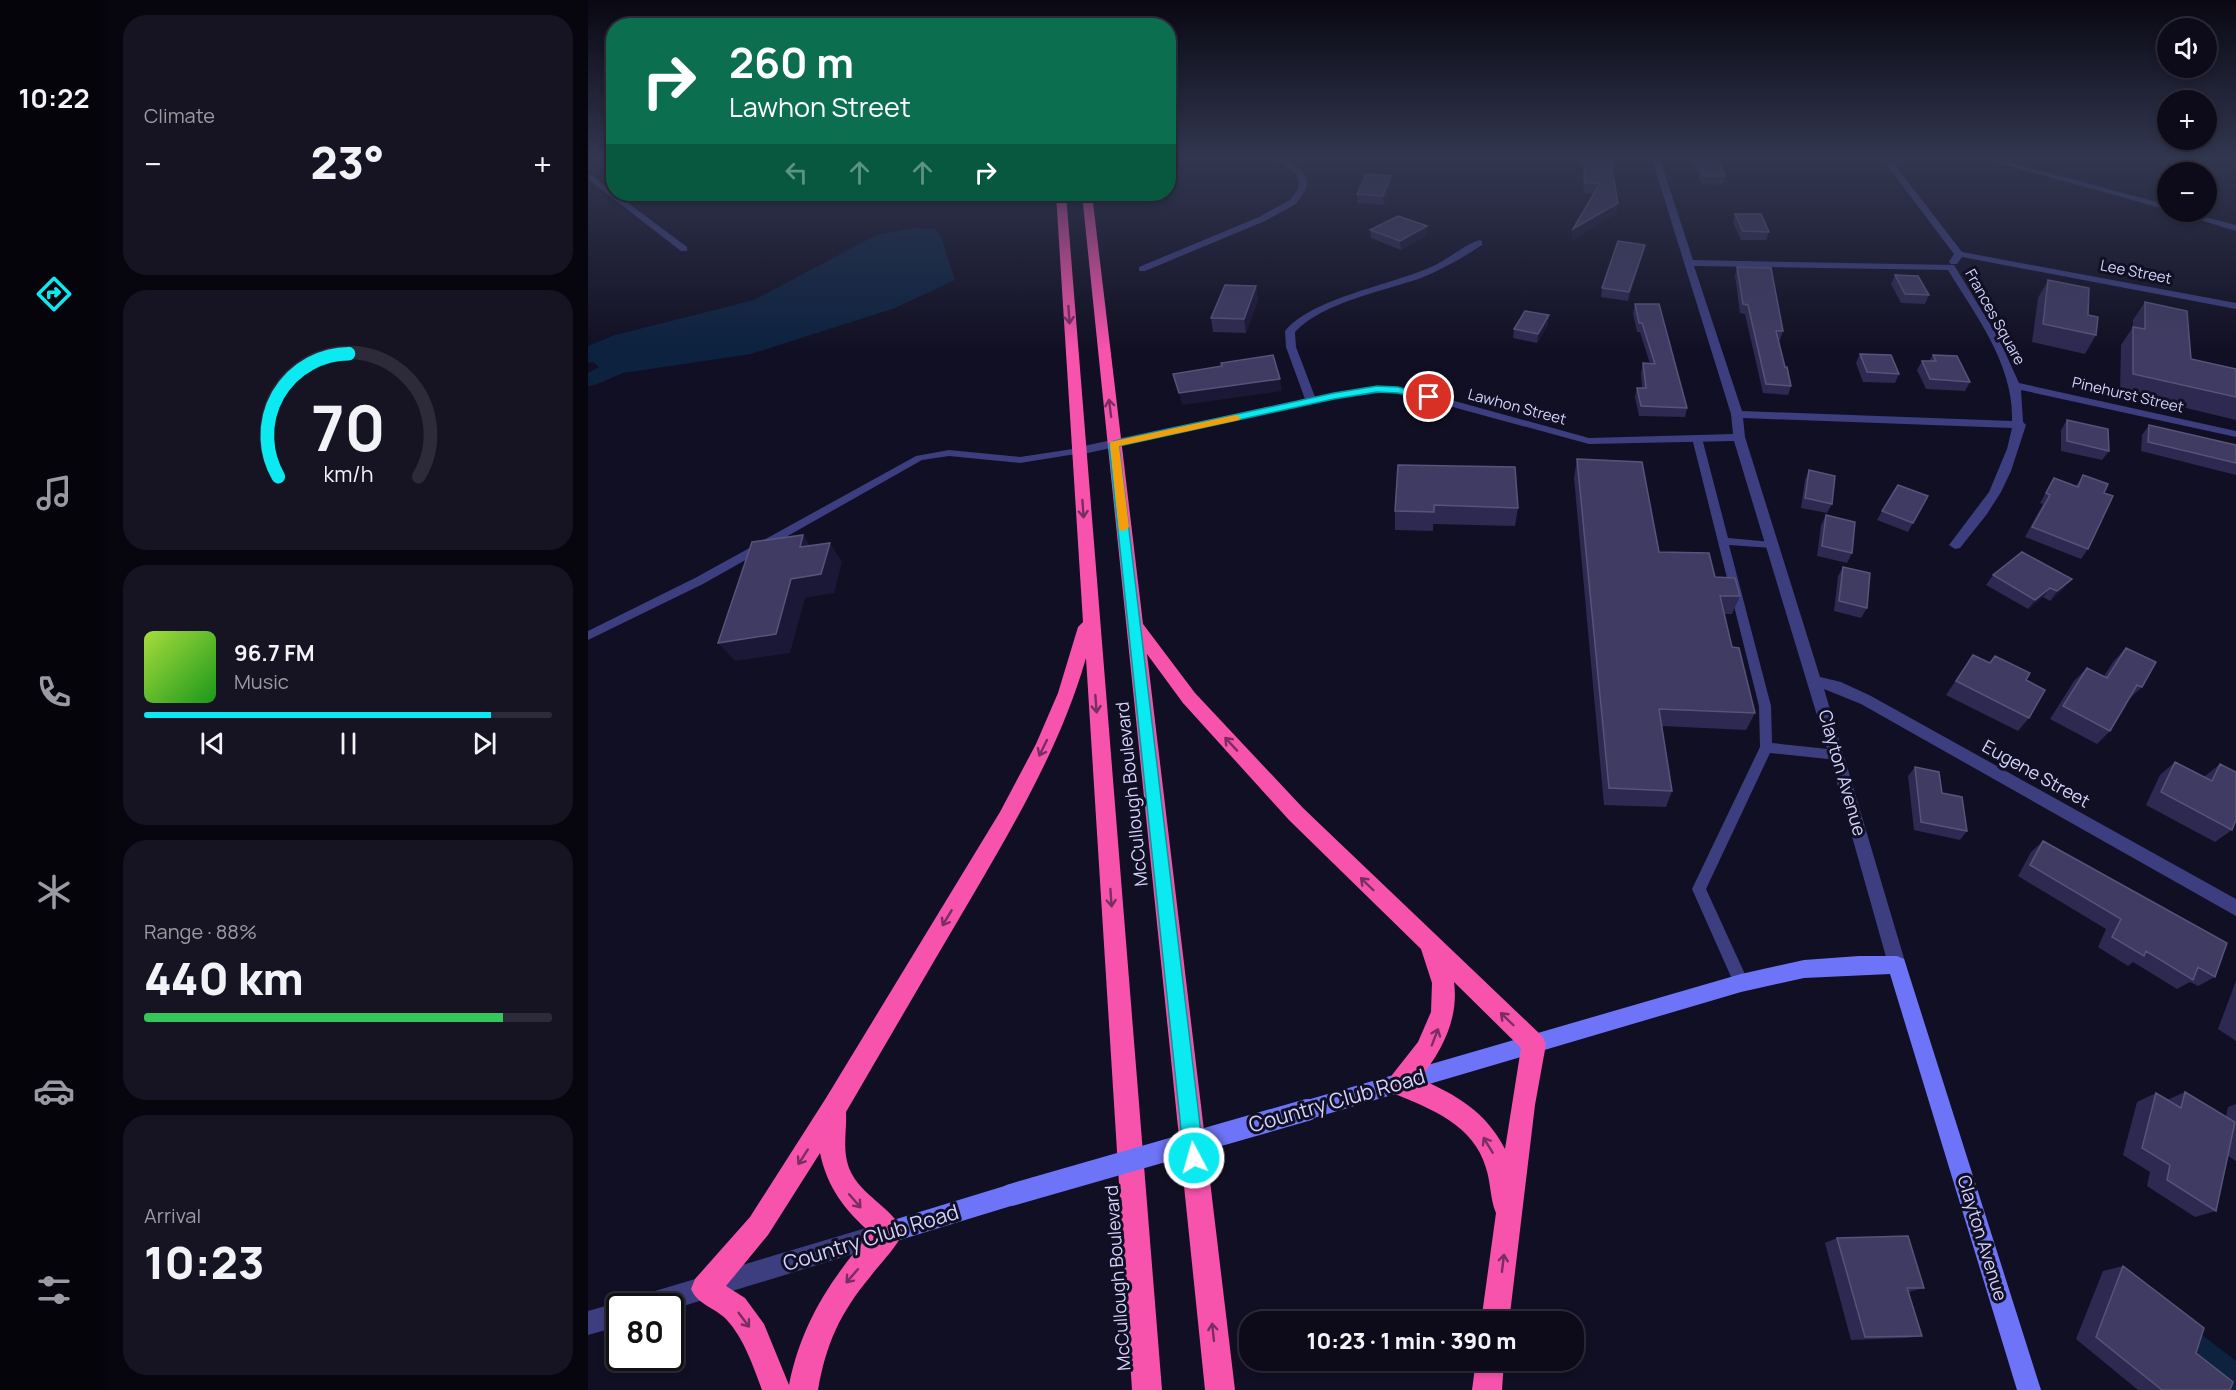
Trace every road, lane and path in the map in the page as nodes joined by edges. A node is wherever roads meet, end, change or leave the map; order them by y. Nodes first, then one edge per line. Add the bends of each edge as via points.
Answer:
1 (648, 221) edge
2 (1066, 221) edge
3 (1085, 221) edge
4 (1258, 221) edge
5 (1677, 221) edge
6 (1934, 221) edge
7 (2214, 222) edge
8 (2236, 228) edge
9 (1479, 243) dead end
10 (684, 249) dead end
11 (1959, 254) junction
12 (1691, 263) junction
13 (1951, 267) junction
14 (1142, 269) dead end
15 (1082, 286) junction
16 (2236, 306) edge
17 (2014, 385) junction
18 (1311, 400) junction
19 (1737, 414) junction
20 (2020, 425) junction
21 (2236, 434) edge
22 (1739, 437) junction
23 (1697, 438) junction
24 (1114, 444) junction
25 (1079, 451) junction
26 (1722, 541) junction
27 (1772, 545) junction
28 (1954, 545) dead end
29 (1090, 614) junction
30 (1135, 625) junction
31 (588, 636) edge
32 (1814, 681) junction
33 (1766, 747) junction
34 (1837, 755) junction
35 (2236, 908) edge
36 (1430, 946) junction
37 (1897, 965) junction
38 (1741, 984) junction
39 (1534, 1044) junction
40 (1401, 1084) junction
41 (835, 1107) junction
42 (1509, 1221) junction
43 (890, 1232) junction
44 (705, 1289) junction
45 (684, 1295) edge
46 (1497, 1311) edge
47 (606, 1318) edge
48 (588, 1323) edge
49 (1489, 1371) edge
50 (777, 1390) edge
51 (803, 1390) edge
52 (1147, 1390) edge
53 (1220, 1390) edge
54 (1486, 1390) edge
55 (2029, 1390) edge

1 - 10 street
2 - 15 highway, McCullough Boulevard
3 - 15 highway, McCullough Boulevard
4 - 14 street
5 - 12 street, Clayton Avenue
6 - 11 street
7 - 8 street
9 - 18 street via 1432,271 1321,310 1296,323 1290,338
11 - 13 street
11 - 16 street, Lee Street
12 - 13 street, Frances Square
12 - 19 street, Clayton Avenue
13 - 17 street, Frances Square via 1992,336
24 -> 15 highway, McCullough Boulevard
15 -> 25 highway, McCullough Boulevard
17 - 20 street, Frances Square
17 - 21 street, Pinehurst Street
18 - 23 street, Lawhon Street via 1377,389 1398,390 1589,441
18 - 24 street, Lawhon Street
19 - 20 street
19 - 22 street, Clayton Avenue
20 - 28 street, Frances Square via 2010,458 1988,502 1974,525
22 - 23 street, Lawhon Street
22 - 27 street, Clayton Avenue
23 - 26 lane
24 - 25 street, Lawhon Street
24 - 30 highway, McCullough Boulevard
25 -> 29 highway, McCullough Boulevard
25 - 31 lane via 1020,460 949,453 919,458 699,581
26 - 27 lane
26 - 33 lane via 1765,706
27 - 32 street, Clayton Avenue
29 -> 41 highway via 1067,693 1045,745 1007,818
29 -> 52 highway, McCullough Boulevard
36 -> 30 highway via 1296,814 1189,698
53 -> 30 highway, McCullough Boulevard
32 - 34 street, Clayton Avenue
32 - 35 street, Eugene Street via 1866,700
33 - 34 lane
33 - 38 lane via 1699,889
34 - 37 street, Clayton Avenue
39 -> 36 highway
40 -> 36 highway via 1432,1045 1439,1027 1443,984
37 - 38 street, Country Club Road via 1804,969
37 - 55 street, Clayton Avenue
38 - 39 street, Country Club Road
39 - 40 street, Country Club Road
39 - 42 highway
42 -> 40 highway via 1497,1160 1474,1125 1440,1098
40 - 43 street, Country Club Road, bridge
41 -> 43 highway via 831,1132 836,1172 863,1210
41 -> 44 highway via 759,1226
46 -> 42 highway
43 - 44 street, Country Club Road
43 -> 51 highway via 844,1285 823,1321 807,1359
44 - 45 street, Country Club Road
44 -> 50 highway via 735,1308 754,1334
47 - 48 street
49 - 54 highway

